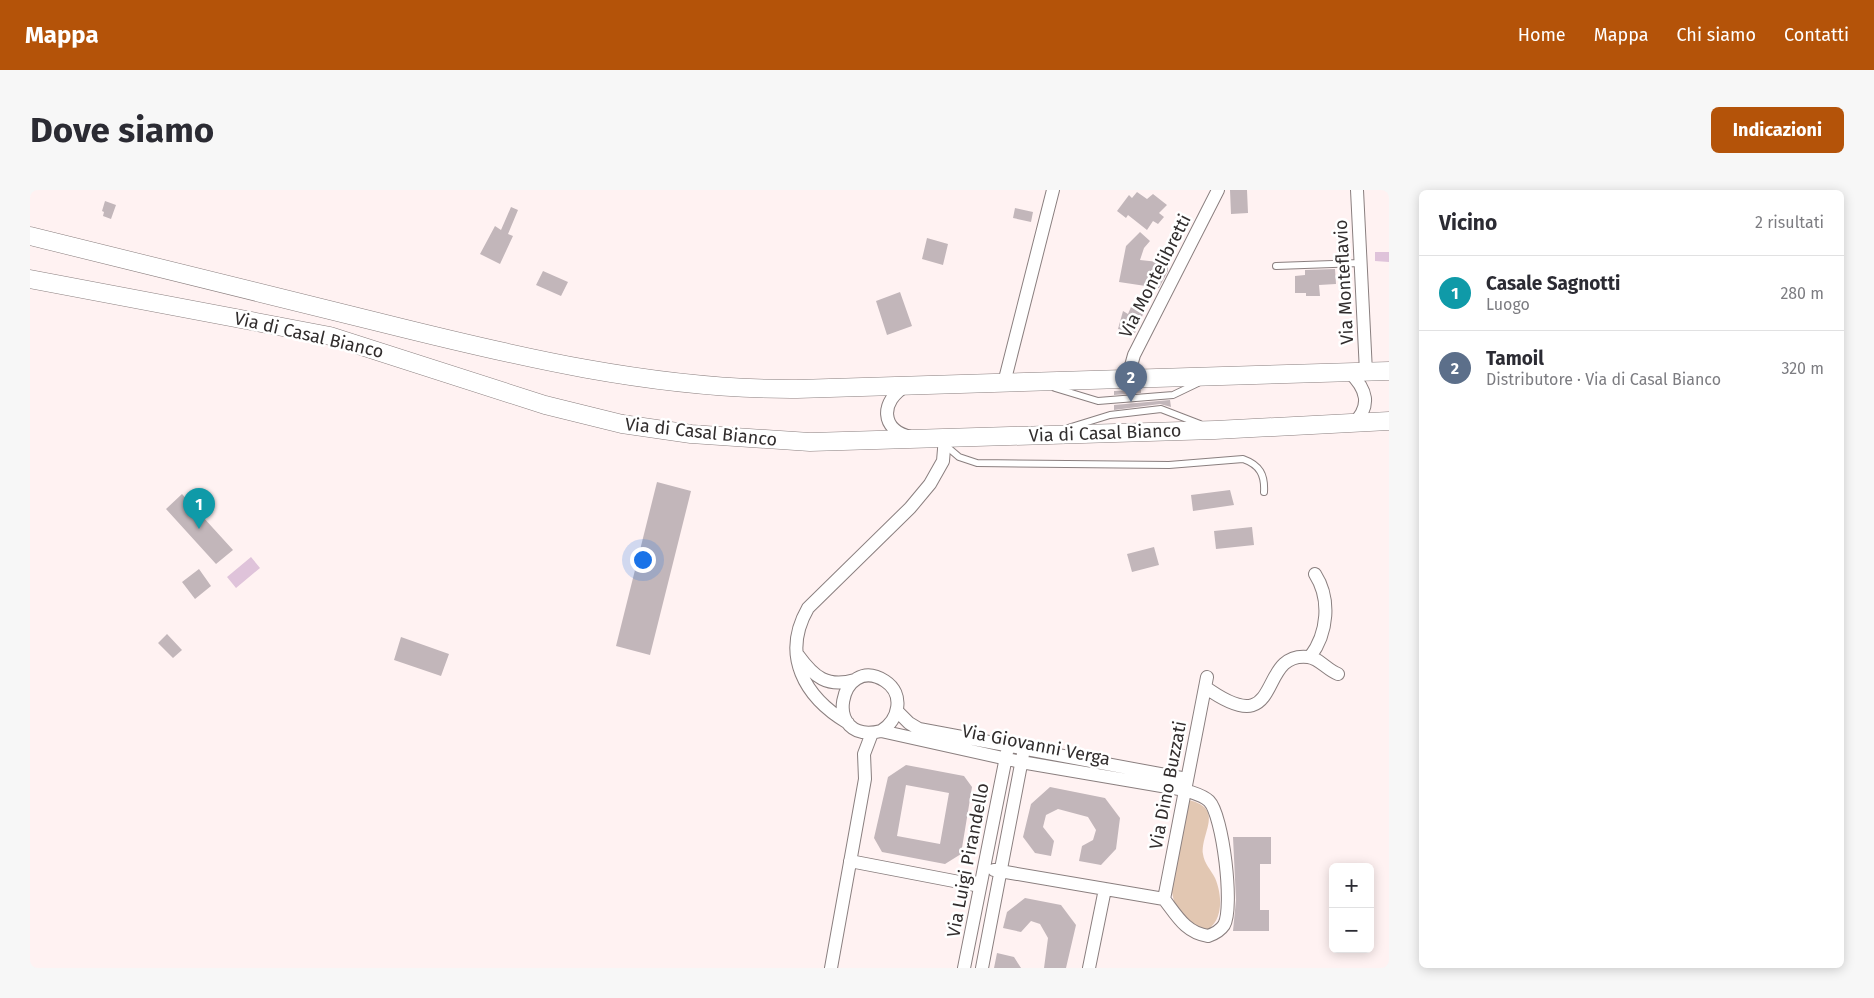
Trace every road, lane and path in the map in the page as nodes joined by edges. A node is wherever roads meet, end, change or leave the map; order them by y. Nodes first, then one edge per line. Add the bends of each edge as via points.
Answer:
1 (1053, 190) edge
2 (1218, 190) edge
3 (1358, 190) edge
4 (30, 236) edge
5 (1361, 263) junction
6 (1276, 266) dead end
7 (30, 279) edge
8 (1389, 371) edge
9 (1358, 372) junction
10 (1212, 376) junction
11 (1127, 380) junction
12 (1036, 382) junction
13 (1004, 383) junction
14 (906, 386) junction
15 (1389, 421) edge
16 (1353, 424) junction
17 (915, 438) junction
18 (945, 441) junction
19 (1264, 492) dead end
20 (1315, 574) dead end
21 (795, 652) junction
22 (1310, 657) junction
23 (1338, 674) dead end
24 (855, 680) junction
25 (897, 711) junction
26 (849, 724) junction
27 (876, 732) junction
28 (1009, 746) junction
29 (1025, 748) junction
30 (864, 754) junction
31 (1005, 759) junction
32 (1021, 762) junction
33 (1186, 784) junction
34 (850, 861) junction
35 (984, 868) junction
36 (1001, 871) junction
37 (980, 886) junction
38 (1105, 889) junction
39 (1164, 899) junction
40 (833, 968) edge
41 (964, 968) edge
42 (982, 968) edge
43 (1089, 968) edge

1 - 13 street
2 - 11 street, Via Montelibretti via 1134,354
3 - 5 street, Via Monteflavio
4 - 14 main road, Via di Casal Bianco via 472,345 619,373 764,389
5 - 6 lane
5 - 9 street, Via Monteflavio
7 - 17 main road, Via di Casal Bianco via 330,336 531,401 647,428 792,442
8 - 9 main road, Via di Casal Bianco
9 - 10 main road, Via di Casal Bianco
9 - 16 street via 1366,398 1364,411
10 - 11 main road, Via di Casal Bianco
10 - 12 lane via 1173,395 1098,401
11 - 12 main road, Via di Casal Bianco
12 - 13 main road, Via di Casal Bianco
13 - 14 main road, Via di Casal Bianco
14 - 17 street via 890,399 888,417 896,431
15 - 16 main road, Via di Casal Bianco
16 - 18 main road, Via di Casal Bianco
17 - 18 main road, Via di Casal Bianco
18 - 19 lane via 959,457 977,463 1169,465 1243,459 1261,470
18 - 21 street via 938,472 919,497 808,608 799,625
20 - 22 street via 1323,586 1326,604 1323,634
21 - 24 street via 811,673 827,681 845,683
21 - 26 street via 800,674 813,692 835,715
22 - 23 street via 1328,671
22 - 33 street, Via Dino Buzzati via 1287,662 1277,671 1268,693 1251,706 1239,707 1226,702 1206,682
24 - 25 street via 864,677 883,680 896,694
24 - 26 street via 843,695 841,705
25 - 27 street via 894,720
25 - 28 street, Via Giovanni Verga via 919,729
26 - 27 street via 863,732
26 - 30 street
27 - 30 street
27 - 31 street, Via Giovanni Verga
28 - 29 street, Via Giovanni Verga
28 - 31 street, Via Luigi Pirandello
29 - 32 street, Via Luigi Pirandello
29 - 33 street, Via Giovanni Verga
30 - 34 street via 865,779
31 - 32 street, Via Giovanni Verga
31 - 35 street, Via Luigi Pirandello
32 - 33 street, Via Giovanni Verga
32 - 36 street, Via Luigi Pirandello
33 - 39 street, Via Dino Buzzati
33 - 39 street via 1210,802 1217,816 1228,912 1223,926 1208,936 1197,935 1188,930
34 - 37 street
34 - 40 street
35 - 36 street
35 - 37 street, Via Luigi Pirandello
36 - 38 street
36 - 42 street, Via Luigi Pirandello
37 - 41 street, Via Luigi Pirandello
38 - 39 street
38 - 43 street

